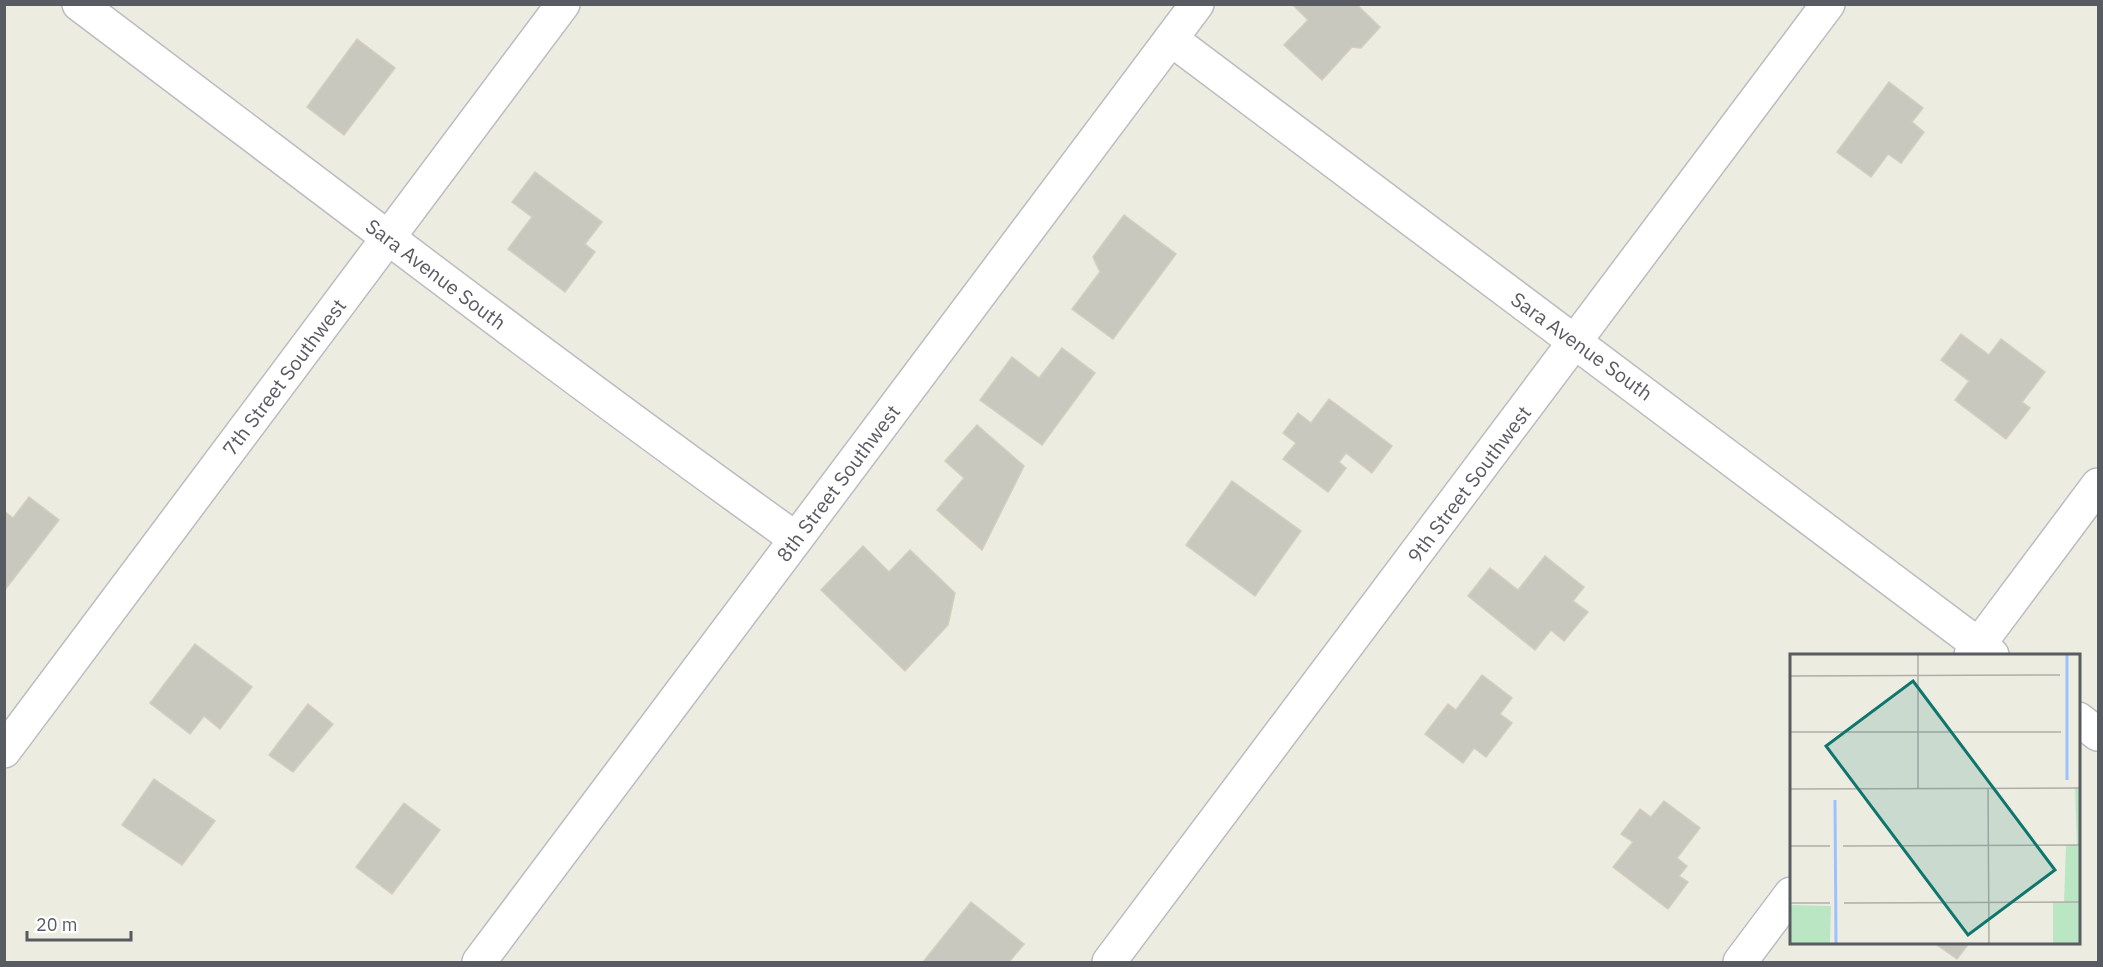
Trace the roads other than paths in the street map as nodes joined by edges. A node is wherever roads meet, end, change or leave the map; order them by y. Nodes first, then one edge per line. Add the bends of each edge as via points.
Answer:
1 (80, 4) edge
2 (563, 4) edge
3 (1197, 4) edge
4 (1828, 4) edge
5 (1171, 39) junction
6 (388, 239) junction
7 (1576, 342) junction
8 (2098, 485) edge
9 (796, 539) junction
10 (1981, 652) edge
11 (2079, 720) edge
12 (2098, 734) edge
13 (4, 750) edge
14 (1790, 895) edge
15 (479, 963) edge
16 (1109, 963) edge
17 (1740, 963) edge

1 - 6 street, Sara Avenue South
2 - 6 street, 7th Street Southwest
3 - 5 street, 8th Street Southwest
4 - 7 street, 9th Street Southwest
5 - 7 street, Sara Avenue South
5 - 9 street, 8th Street Southwest
6 - 9 street, Sara Avenue South
6 - 13 street, 7th Street Southwest
7 - 10 street, Sara Avenue South
7 - 16 street, 9th Street Southwest
8 - 10 street
9 - 15 street, 8th Street Southwest
11 - 12 street
14 - 17 street

